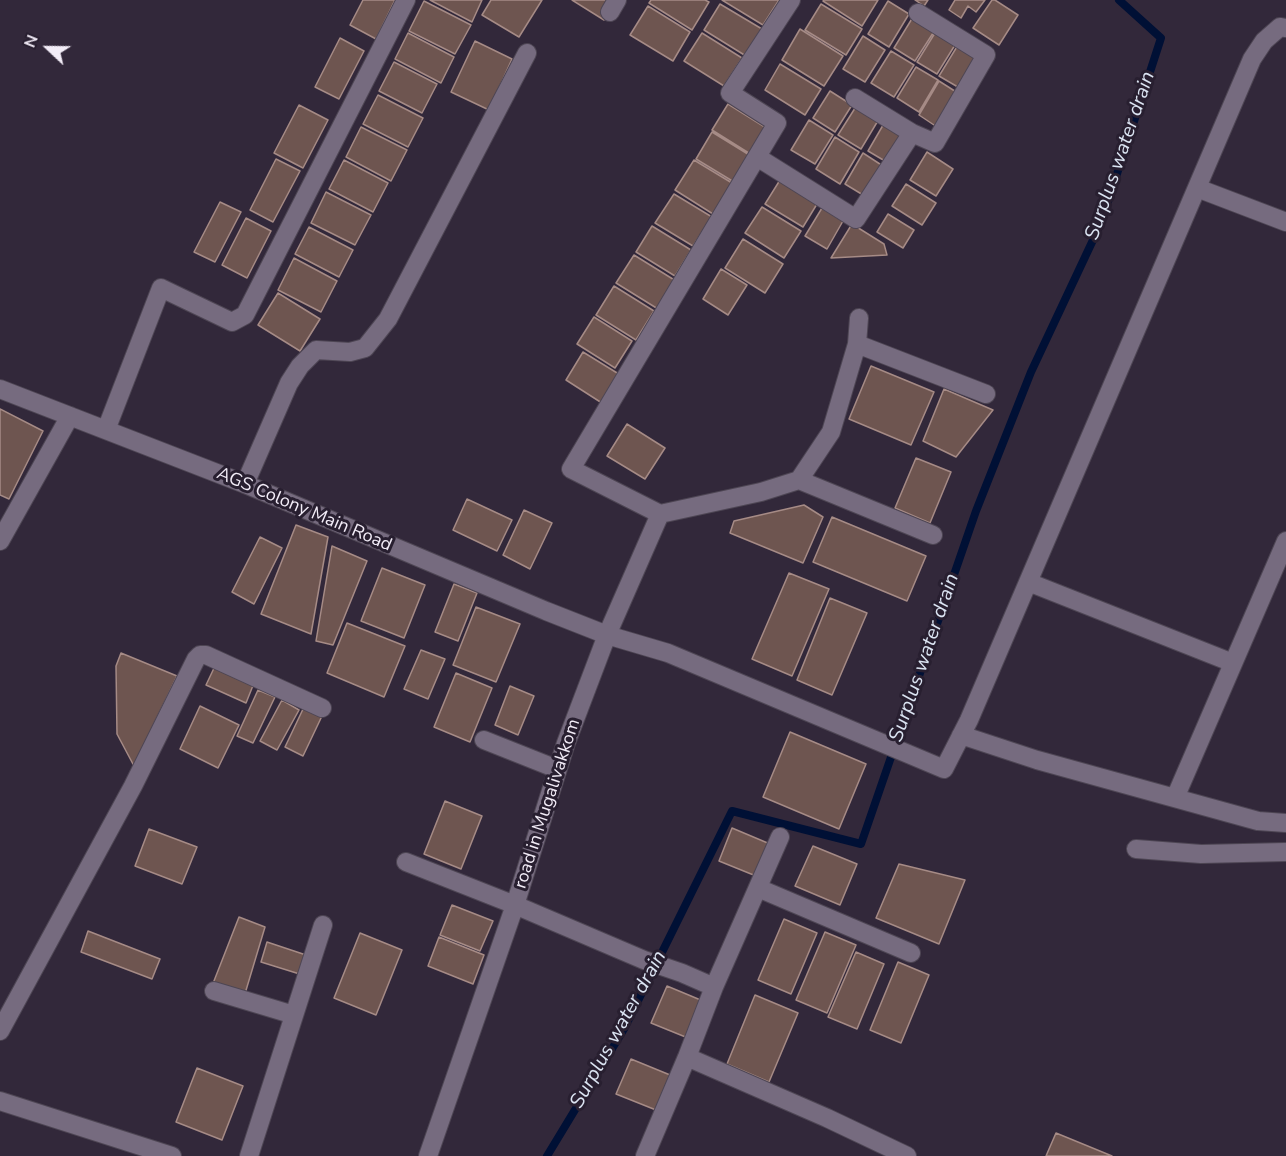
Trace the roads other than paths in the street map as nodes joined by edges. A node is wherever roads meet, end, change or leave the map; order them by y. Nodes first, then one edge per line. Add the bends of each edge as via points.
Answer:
1 (406, 0) edge
2 (792, 0) edge
3 (918, 13) dead end
4 (1286, 27) edge
5 (527, 53) dead end
6 (855, 98) dead end
7 (912, 133) junction
8 (757, 157) junction
9 (1197, 188) junction
10 (1286, 222) edge
11 (859, 318) dead end
12 (857, 344) junction
13 (0, 389) edge
14 (986, 394) dead end
15 (70, 416) junction
16 (106, 430) junction
17 (800, 480) junction
18 (245, 484) junction
19 (660, 514) junction
20 (933, 536) dead end
21 (0, 541) edge
22 (1286, 541) edge
23 (1028, 582) junction
24 (608, 634) junction
25 (1233, 663) junction
26 (322, 708) dead end
27 (961, 735) junction
28 (484, 740) dead end
29 (557, 769) junction
30 (1175, 798) junction
31 (1286, 823) edge
32 (780, 837) dead end
33 (1136, 849) dead end
34 (1286, 852) edge
35 (406, 862) dead end
36 (758, 888) junction
37 (515, 906) junction
38 (323, 925) dead end
39 (911, 953) dead end
40 (714, 987) junction
41 (214, 990) dead end
42 (294, 1015) junction
43 (0, 1031) edge
44 (687, 1057) junction
45 (0, 1101) edge
46 (172, 1156) edge
47 (249, 1156) edge
48 (428, 1156) edge
49 (645, 1156) edge
50 (907, 1156) edge

1 - 16 street via 245,315 232,322 161,288
2 - 8 street via 730,93 777,123
3 - 7 street via 986,55 935,143
4 - 9 street via 1280,27 1264,41 1252,59
5 - 18 street via 388,319 365,348 350,352 316,350 300,366
6 - 7 street
7 - 8 street via 856,219
8 - 19 street via 571,469
9 - 10 street
9 - 23 street
11 - 12 street
12 - 14 street
12 - 17 street via 831,432
13 - 15 street, AGS Colony Main Road
15 - 16 street, AGS Colony Main Road
15 - 21 street
16 - 18 street, AGS Colony Main Road
17 - 19 street
17 - 20 street
18 - 24 street, AGS Colony Main Road
19 - 24 street, road in Mugalivakkom
22 - 25 street
23 - 25 street
23 - 27 street
24 - 27 street, AGS Colony Main Road via 668,653 944,769
24 - 29 street, road in Mugalivakkom
25 - 30 street
26 - 43 street via 207,656 196,658
27 - 30 street
28 - 29 street
29 - 37 street, road in Mugalivakkom
30 - 31 street via 1258,821
32 - 36 street
33 - 34 street via 1201,854
35 - 37 street
36 - 39 street
36 - 40 street
37 - 40 street, road in Mugalivakkom
37 - 48 street
38 - 42 street
40 - 44 street
41 - 42 street
42 - 47 street
44 - 49 street
44 - 50 street
45 - 46 street

